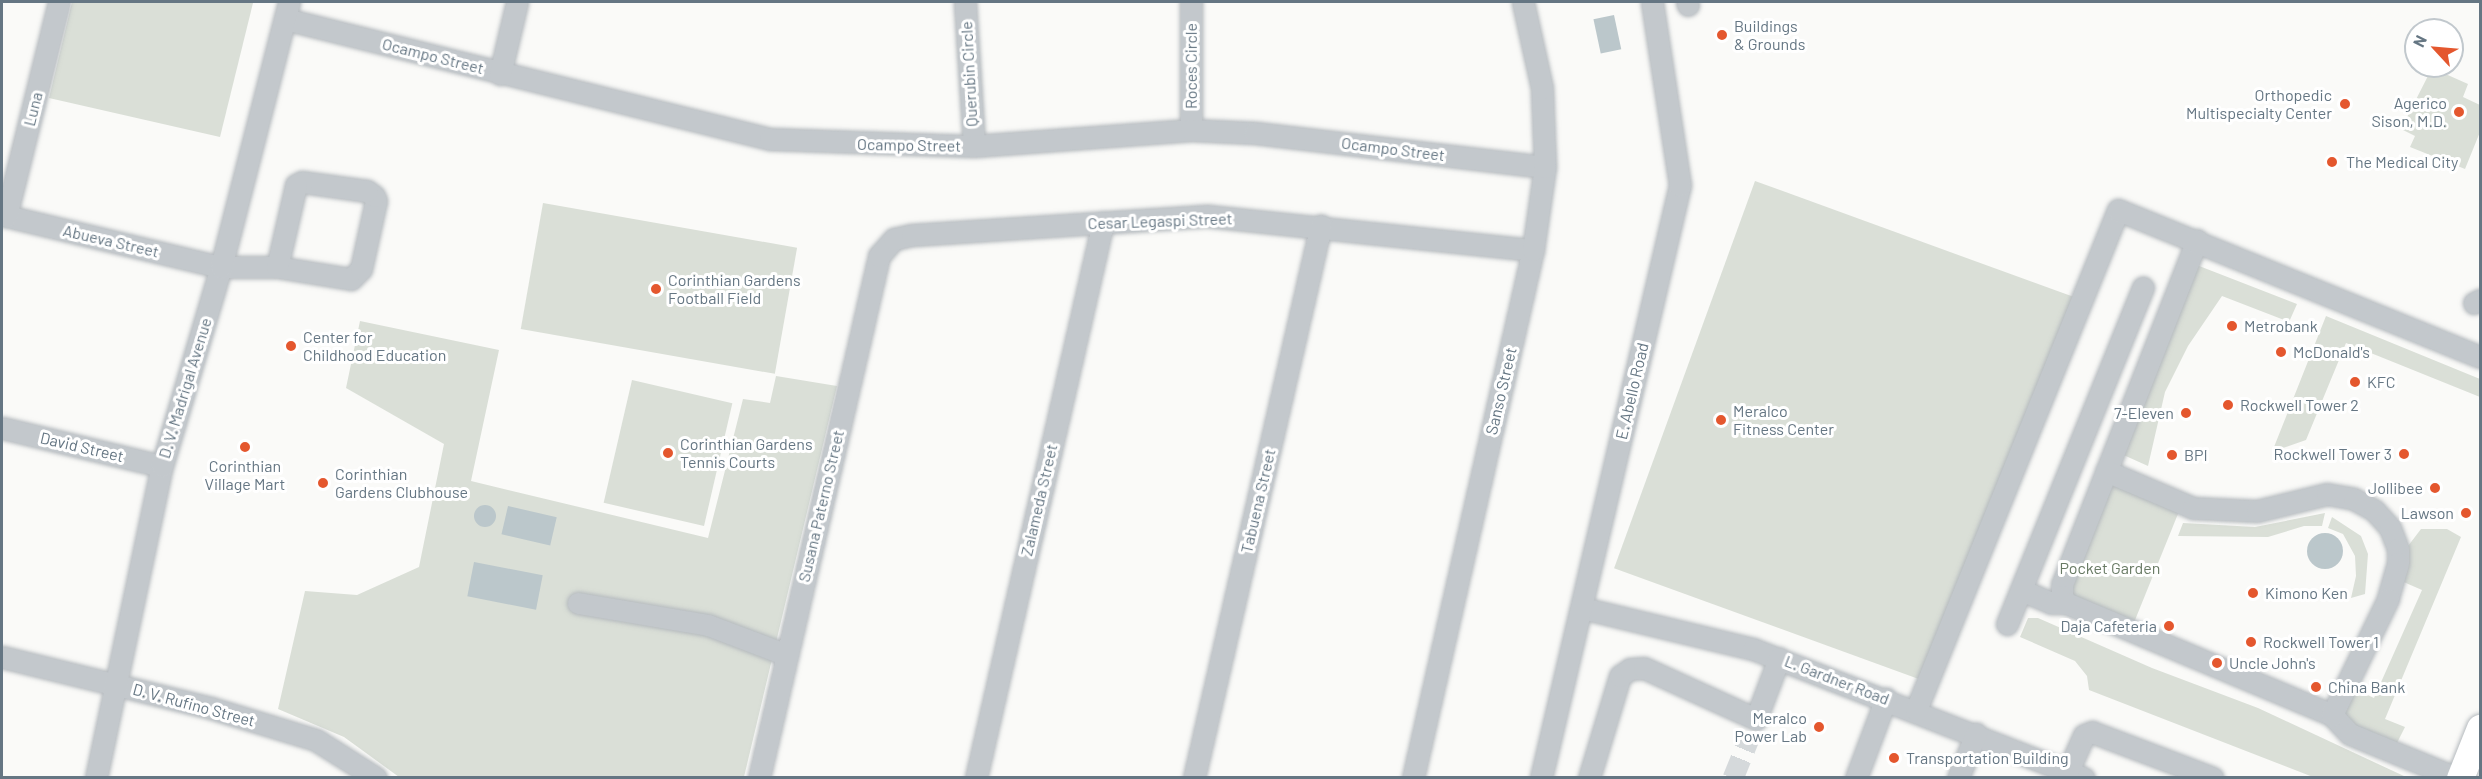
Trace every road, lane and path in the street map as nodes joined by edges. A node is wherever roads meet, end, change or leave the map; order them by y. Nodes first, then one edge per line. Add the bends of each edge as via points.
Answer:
1 (59, 2) edge
2 (517, 2) edge
3 (965, 2) edge
4 (1191, 2) edge
5 (1523, 2) edge
6 (1652, 2) edge
7 (287, 10) edge
8 (500, 74) junction
9 (1191, 130) junction
10 (974, 146) junction
11 (1545, 167) junction
12 (4, 216) edge
13 (1103, 222) junction
14 (1321, 225) junction
15 (894, 239) joint
16 (2197, 240) junction
17 (1533, 250) junction
18 (221, 267) junction
19 (277, 267) junction
20 (2143, 287) dead end
21 (2481, 357) edge
22 (2, 428) edge
23 (162, 466) junction
24 (2106, 471) junction
25 (2021, 590) junction
26 (578, 603) dead end
27 (2066, 603) junction
28 (1582, 608) junction
29 (2007, 624) dead end
30 (787, 655) junction
31 (2, 657) edge
32 (1779, 658) junction
33 (117, 685) junction
34 (1886, 698) junction
35 (1916, 711) junction
36 (2332, 715) junction
37 (2481, 728) edge
38 (1976, 734) junction
39 (2424, 771) edge
40 (2076, 774) edge
41 (96, 777) edge
42 (376, 777) edge
43 (759, 777) edge
44 (976, 777) edge
45 (1194, 777) edge
46 (1413, 777) edge
47 (1541, 777) edge
48 (1589, 777) edge
49 (1856, 777) edge
50 (1959, 777) edge
51 (2213, 777) edge
52 (2459, 777) edge

1 - 12 street, Luna
2 - 8 street
3 - 10 street, Querubin Circle
4 - 9 street, Roces Circle
5 - 11 street, Sanso Street via 1542,88
6 - 28 street, E. Abello Road via 1679,178
7 - 8 street, Ocampo Street
7 - 18 street, D. V. Madrigal Avenue
8 - 10 street, Ocampo Street via 770,139
9 - 10 street, Ocampo Street
9 - 11 street, Ocampo Street via 1256,133
11 - 17 street, Sanso Street
12 - 18 street, Abueva Street
13 - 14 street, Cesar Legaspi Street via 1208,216
13 - 15 street, Cesar Legaspi Street
13 - 44 street, Zalameda Street
14 - 17 street, Cesar Legaspi Street
14 - 45 street, Tabuena Street
15 - 30 street, Susana Paterno Street via 879,256
16 - 21 street
16 - 24 street
16 - 35 street via 2118,210
17 - 46 street, Sanso Street
18 - 19 street, Abueva Street
18 - 23 street, D. V. Madrigal Avenue
19 - 19 street, Abueva Street via 296,185 302,182 368,191 374,196 374,211 357,276 351,279
20 - 25 street
22 - 23 street, David Street
23 - 33 street, D. V. Madrigal Avenue
24 - 27 street via 2062,584
24 - 36 street via 2193,508 2257,511 2327,494 2354,499 2374,510 2390,528 2398,549 2396,573 2388,599
25 - 27 street via 2051,603
25 - 29 street
26 - 30 street via 708,625
27 - 36 street
28 - 32 street, L. Gardner Road
28 - 47 street, E. Abello Road
30 - 43 street, Susana Paterno Street
31 - 33 street, D. V. Rufino Street
32 - 34 street, L. Gardner Road
32 - 48 street via 1753,728 1644,668 1630,669 1620,676
33 - 41 street, D. V. Madrigal Avenue
33 - 42 street, D. V. Rufino Street via 316,740
34 - 35 street, L. Gardner Road
34 - 49 street
35 - 38 street, L. Gardner Road
36 - 39 street via 2350,734
37 - 52 main road
38 - 40 street, L. Gardner Road
38 - 50 street
39 - 52 street
40 - 51 street via 2084,735 2092,732

